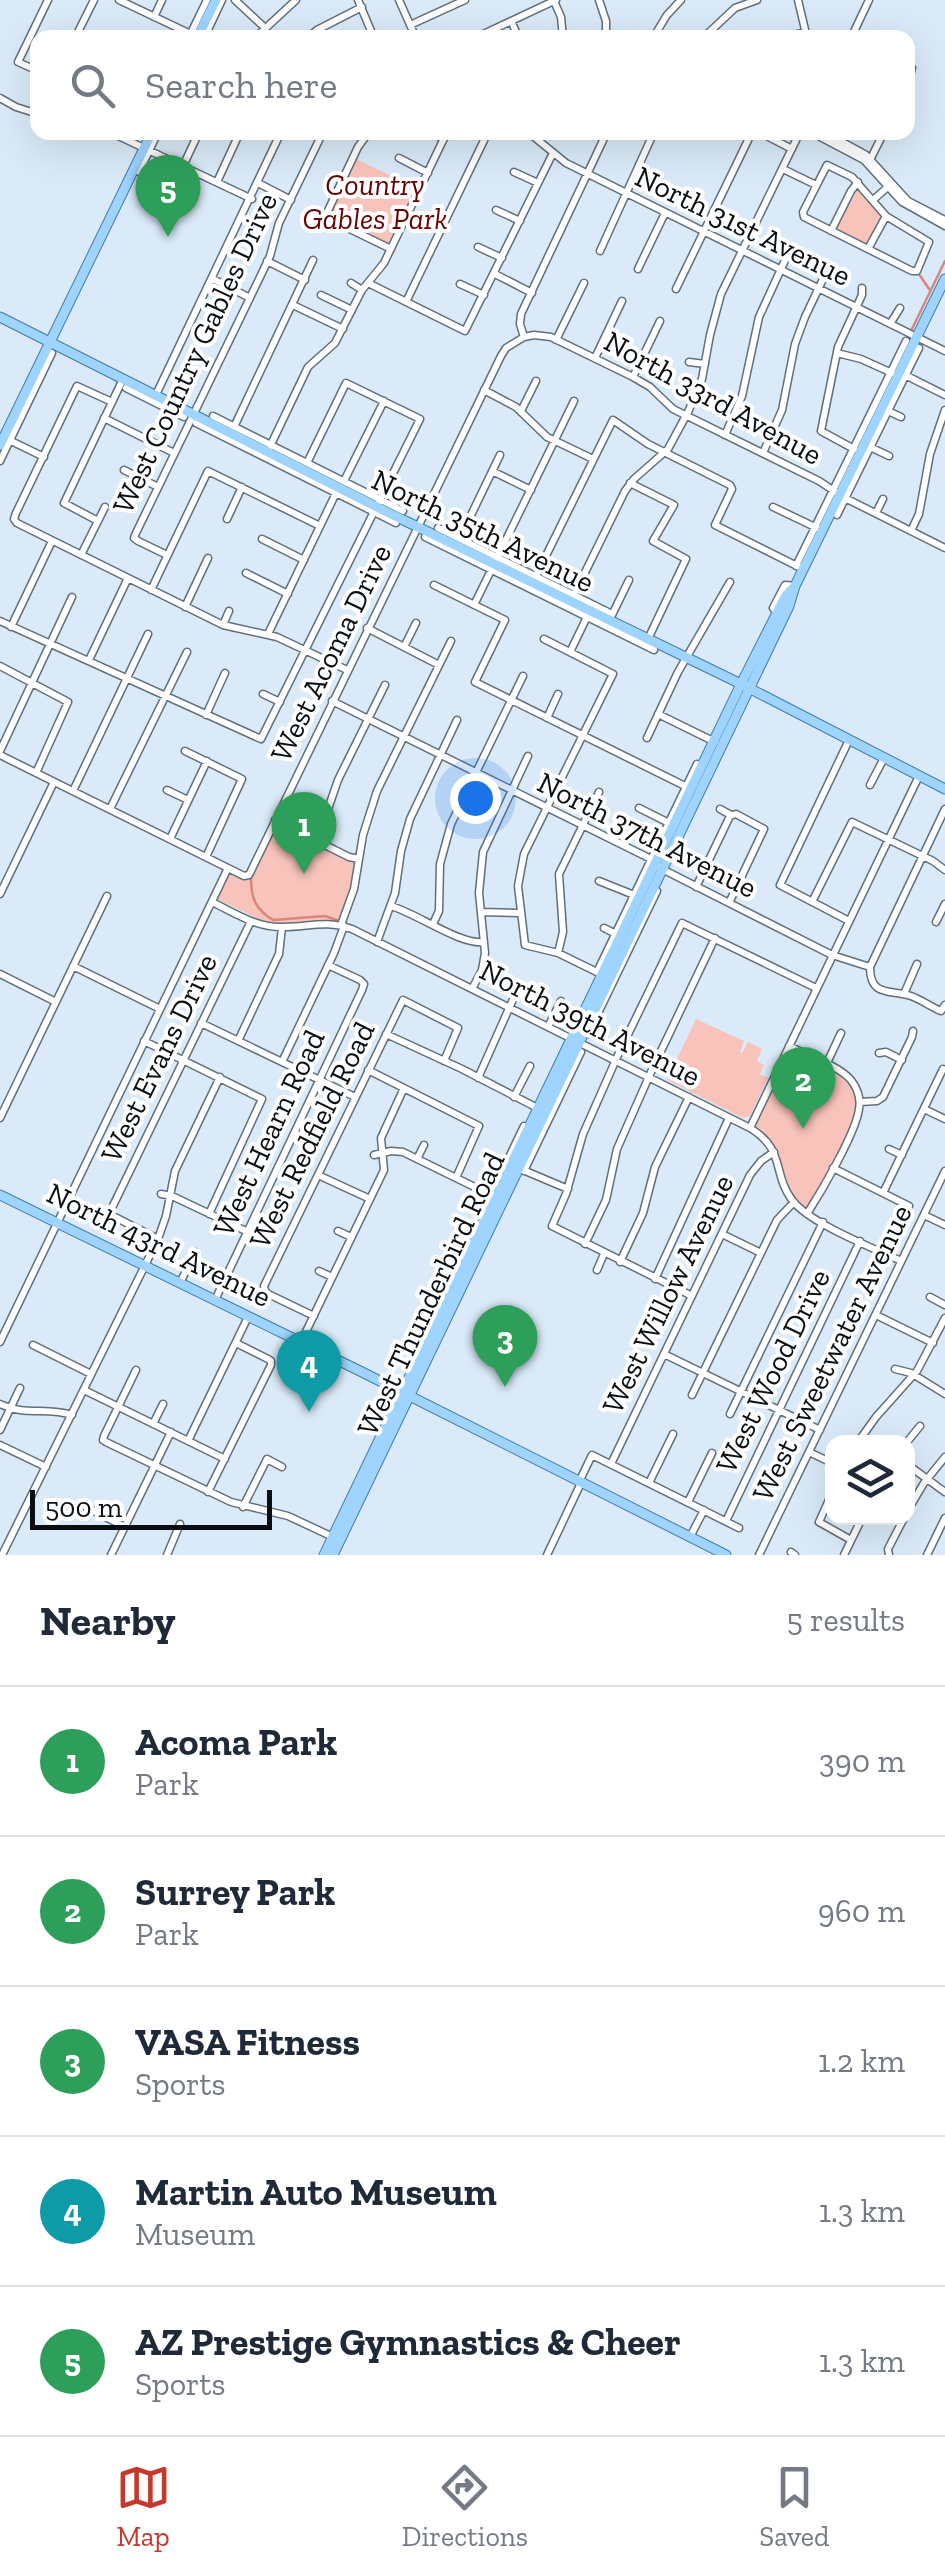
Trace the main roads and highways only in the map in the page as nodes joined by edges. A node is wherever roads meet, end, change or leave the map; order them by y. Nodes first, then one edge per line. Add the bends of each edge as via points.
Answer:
1 (219, 0) edge
2 (200, 30) edge
3 (150, 140) edge
4 (945, 280) edge
5 (0, 317) edge
6 (49, 341) junction
7 (5, 442) edge
8 (795, 586) junction
9 (778, 611) junction
10 (775, 636) junction
11 (745, 686) junction
12 (945, 788) edge
13 (656, 864) junction
14 (619, 956) junction
15 (603, 975) junction
16 (576, 1049) junction
17 (545, 1112) junction
18 (518, 1168) junction
19 (0, 1194) edge
20 (407, 1394) junction
21 (328, 1555) edge
22 (726, 1555) edge

1 - 2 main road
3 - 6 main road
4 - 8 main road, West Thunderbird Road
5 - 6 main road, North 35th Avenue
6 - 7 main road
6 - 11 main road, North 35th Avenue via 191,418
8 - 9 main road, West Thunderbird Road
8 - 10 main road, West Thunderbird Road
9 - 10 main road
9 - 11 main road, West Thunderbird Road
10 - 11 main road, West Thunderbird Road
11 - 12 main road, North 35th Avenue
11 - 13 main road, West Thunderbird Road
13 - 14 main road, West Thunderbird Road
13 - 14 main road, West Thunderbird Road via 655,892
14 - 15 main road, West Thunderbird Road
15 - 16 main road, West Thunderbird Road
15 - 16 main road, West Thunderbird Road via 588,1031
16 - 17 main road, West Thunderbird Road
17 - 18 main road, West Thunderbird Road
17 - 18 main road, West Thunderbird Road via 523,1131
18 - 20 main road, West Thunderbird Road via 496,1197
19 - 20 main road, North 43rd Avenue
20 - 21 main road, West Thunderbird Road
20 - 22 main road, North 43rd Avenue

